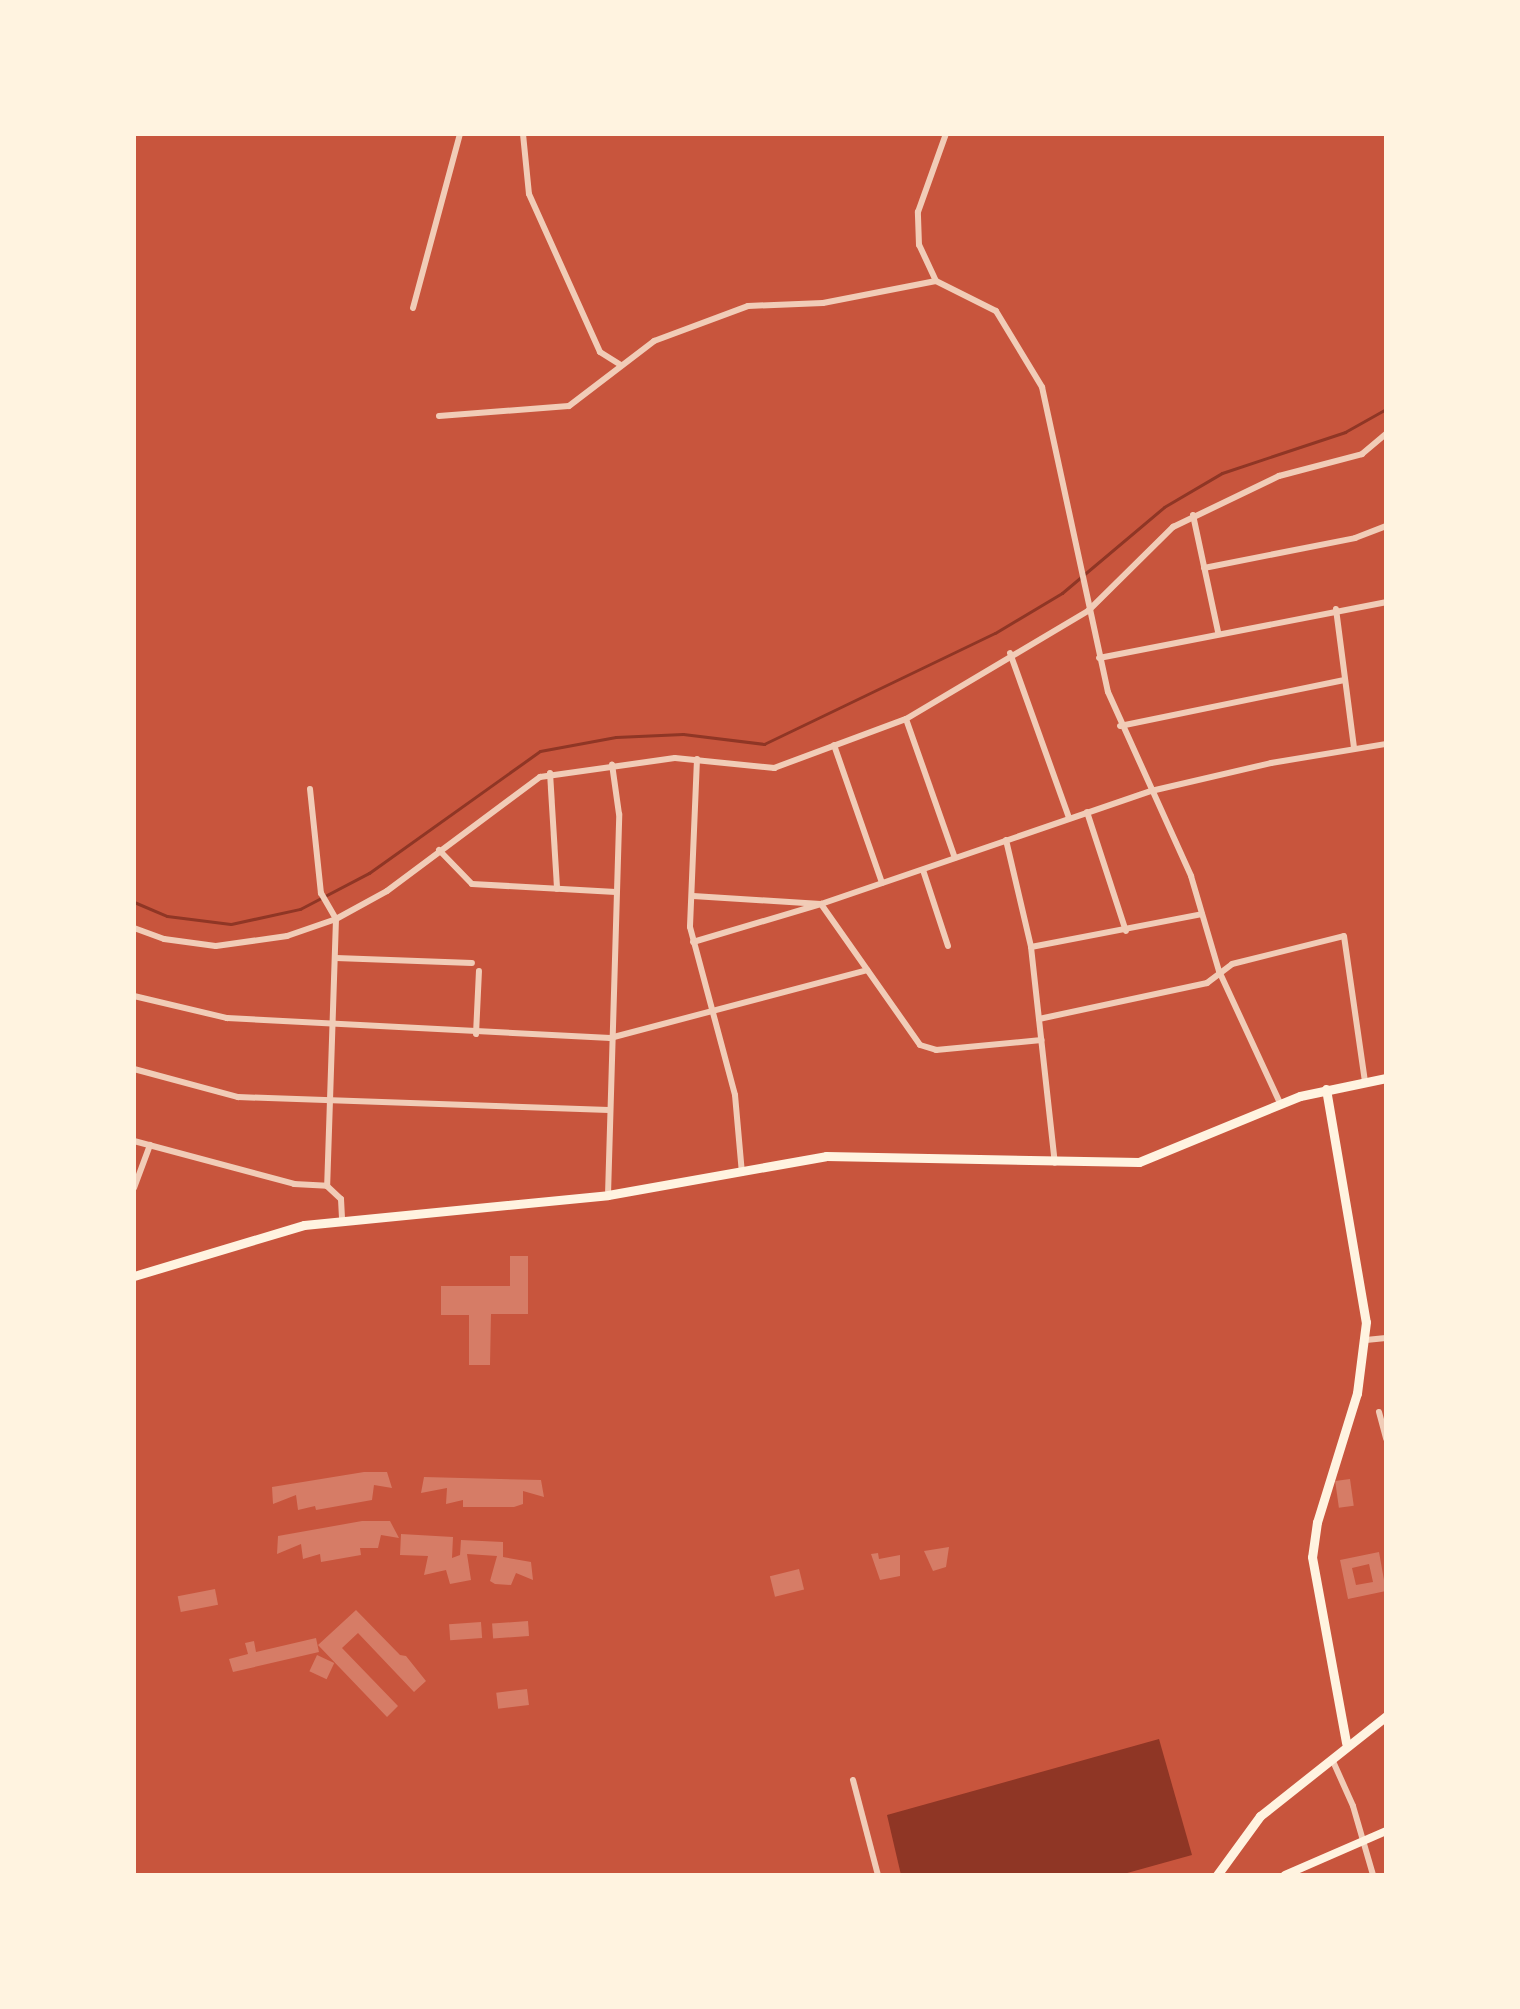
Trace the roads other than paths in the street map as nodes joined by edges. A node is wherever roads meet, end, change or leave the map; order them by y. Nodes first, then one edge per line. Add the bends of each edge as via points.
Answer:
1 (460, 134) edge
2 (523, 134) edge
3 (946, 134) edge
4 (936, 281) junction
5 (413, 308) dead end
6 (621, 365) junction
7 (439, 416) dead end
8 (1386, 434) edge
9 (1193, 515) junction
10 (1386, 526) edge
11 (1204, 568) junction
12 (1386, 602) edge
13 (1336, 609) junction
14 (1088, 611) junction
15 (1218, 632) junction
16 (1010, 653) junction
17 (1099, 658) junction
18 (1344, 680) junction
19 (906, 719) junction
20 (1120, 726) junction
21 (1386, 744) edge
22 (834, 745) junction
23 (1354, 748) junction
24 (697, 759) junction
25 (612, 764) junction
26 (550, 773) junction
27 (310, 789) dead end
28 (1151, 791) junction
29 (1087, 812) junction
30 (1069, 818) junction
31 (1006, 840) junction
32 (439, 850) junction
33 (955, 858) junction
34 (923, 870) junction
35 (882, 883) junction
36 (557, 889) junction
37 (616, 892) junction
38 (693, 896) junction
39 (821, 904) junction
40 (1202, 914) junction
41 (336, 919) junction
42 (134, 928) edge
43 (1126, 931) junction
44 (693, 942) junction
45 (948, 946) dead end
46 (1031, 947) junction
47 (336, 958) junction
48 (472, 963) dead end
49 (867, 970) junction
50 (479, 971) dead end
51 (1219, 971) junction
52 (134, 996) edge
53 (714, 1013) junction
54 (1039, 1019) junction
55 (334, 1026) junction
56 (476, 1034) junction
57 (610, 1038) junction
58 (1042, 1040) junction
59 (134, 1069) edge
60 (1386, 1078) edge
61 (1365, 1082) junction
62 (1326, 1089) junction
63 (328, 1097) junction
64 (1280, 1103) junction
65 (609, 1110) junction
66 (134, 1141) edge
67 (150, 1145) junction
68 (1055, 1163) junction
69 (742, 1173) junction
70 (327, 1186) junction
71 (134, 1188) edge
72 (608, 1195) junction
73 (342, 1219) junction
74 (134, 1276) edge
75 (1386, 1338) edge
76 (1366, 1340) junction
77 (1379, 1412) dead end
78 (1386, 1439) edge
79 (1386, 1716) edge
80 (1346, 1743) junction
81 (1330, 1756) junction
82 (853, 1780) dead end
83 (1386, 1831) edge
84 (1363, 1839) junction
85 (878, 1875) edge
86 (1217, 1875) edge
87 (1285, 1875) edge
88 (1373, 1875) edge

1 - 5 street
2 - 6 street via 529,194 600,352
3 - 4 street via 918,212 919,245
4 - 6 street via 823,303 748,306 654,341
4 - 14 street via 996,311 1042,387
6 - 7 street via 569,406
8 - 9 street via 1362,454 1279,476
9 - 11 street
9 - 14 street via 1151,545
10 - 11 street via 1355,538
11 - 15 street
12 - 13 street
13 - 15 street
13 - 18 street
14 - 16 street
14 - 17 street
15 - 17 street
16 - 19 street
16 - 30 street
17 - 20 street
18 - 20 street
18 - 23 street
19 - 22 street
19 - 33 street
20 - 28 street
21 - 23 street
22 - 24 street via 774,768
22 - 35 street
23 - 28 street
24 - 25 street
24 - 38 street
25 - 26 street
25 - 37 street via 619,814
26 - 32 street
26 - 36 street
27 - 41 street via 321,893
28 - 29 street
28 - 40 street via 1191,876
29 - 30 street
29 - 43 street
30 - 31 street
31 - 33 street
31 - 46 street
32 - 36 street via 472,884
32 - 41 street via 387,891
33 - 34 street
34 - 35 street
34 - 45 street
35 - 39 street
36 - 37 street
37 - 57 street
38 - 39 street
38 - 44 street
39 - 44 street
39 - 49 street
40 - 43 street
40 - 51 street
41 - 42 street via 287,936 232,945 164,939
41 - 47 street
43 - 46 street
44 - 53 street
46 - 54 street
47 - 48 street
47 - 55 street
49 - 53 street
49 - 58 street via 920,1045 936,1050
50 - 56 street
51 - 54 street via 1207,983
51 - 61 street via 1344,936
51 - 64 street
52 - 55 street via 227,1018
53 - 57 street
53 - 69 street via 735,1095
54 - 58 street
55 - 56 street
55 - 63 street
56 - 57 street
57 - 65 street
58 - 68 street
59 - 63 street via 238,1097
60 - 61 main road
61 - 62 main road
62 - 64 main road
62 - 76 main road
63 - 65 street
63 - 70 street
64 - 68 main road via 1149,1160
65 - 72 street
66 - 67 street
67 - 70 street via 294,1184
67 - 71 street
68 - 69 main road via 826,1156
69 - 72 main road
70 - 73 street via 341,1199
72 - 73 main road
73 - 74 main road via 259,1234
75 - 76 street
76 - 80 main road via 1357,1393 1317,1522 1312,1557
77 - 78 street
79 - 80 main road
80 - 81 main road
81 - 84 street
81 - 86 main road via 1260,1816
82 - 85 street
83 - 84 main road
84 - 87 main road
84 - 88 street

